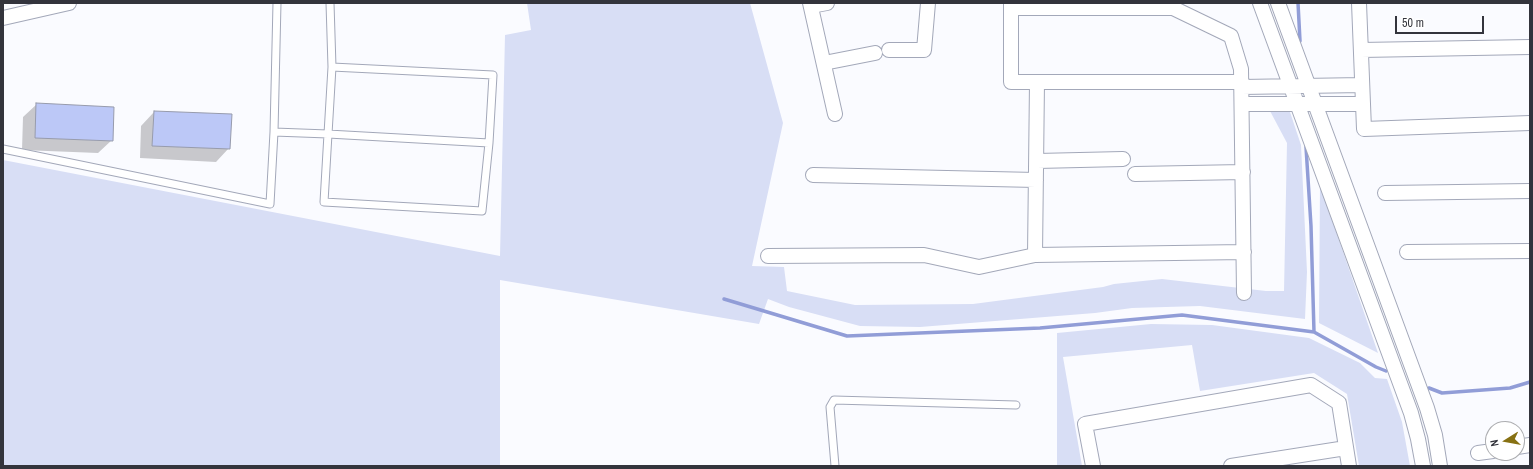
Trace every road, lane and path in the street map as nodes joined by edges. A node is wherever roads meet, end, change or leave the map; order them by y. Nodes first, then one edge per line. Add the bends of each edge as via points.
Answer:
1 (69, 3) edge
2 (277, 3) edge
3 (330, 3) edge
4 (827, 3) edge
5 (928, 3) edge
6 (1260, 3) edge
7 (1278, 3) edge
8 (1359, 3) edge
9 (811, 5) edge
10 (1011, 5) edge
11 (1183, 8) edge
12 (3, 18) edge
13 (1530, 47) edge
14 (889, 50) dead end
15 (1361, 50) junction
16 (875, 53) dead end
17 (824, 63) junction
18 (332, 67) junction
19 (1038, 82) junction
20 (1242, 85) junction
21 (1362, 85) junction
22 (1291, 86) junction
23 (1309, 86) junction
24 (1242, 104) junction
25 (1298, 104) junction
26 (1316, 104) junction
27 (1363, 104) junction
28 (835, 114) dead end
29 (1530, 123) edge
30 (274, 132) junction
31 (328, 134) junction
32 (489, 143) junction
33 (3, 149) edge
34 (1124, 159) dead end
35 (1036, 162) junction
36 (1243, 172) junction
37 (1135, 174) dead end
38 (813, 175) dead end
39 (1036, 180) junction
40 (1530, 191) edge
41 (1384, 193) dead end
42 (1530, 251) edge
43 (1244, 252) junction
44 (1407, 252) dead end
45 (1035, 255) junction
46 (768, 256) dead end
47 (1244, 293) dead end
48 (1016, 405) dead end
49 (1346, 448) junction
50 (1485, 452) edge
51 (1478, 453) dead end
52 (835, 466) edge
53 (1092, 466) edge
54 (1231, 466) edge
55 (1349, 466) edge
56 (1423, 466) edge
57 (1440, 466) edge

1 - 12 street
2 - 30 lane
3 - 18 lane
4 - 9 street
5 - 14 street via 924,50
6 - 22 street
7 - 23 street
8 - 15 street
9 - 17 street
10 - 11 street
10 - 19 street via 1011,82
11 - 20 street via 1231,36 1241,69
13 - 15 street
15 - 21 street
16 - 17 street
17 - 28 street
18 - 31 lane
18 - 32 lane via 493,75
19 - 20 street
19 - 35 street
20 - 22 street
20 - 24 street
21 - 23 street
21 - 27 street
22 - 23 street
22 - 25 street
23 - 26 street
24 - 25 street
24 - 36 street
25 - 26 street
25 - 56 street via 1411,413
26 - 27 street
26 - 57 street via 1427,408
27 - 29 street via 1364,129
30 - 31 lane
30 - 33 lane via 270,204
31 - 32 lane
31 - 32 lane via 324,202 482,211
34 - 35 street
35 - 39 street
36 - 37 street
36 - 43 street
38 - 39 street
39 - 45 street
40 - 41 street
42 - 44 street
43 - 45 street
43 - 47 street
45 - 46 street via 979,267 924,255
48 - 52 lane via 834,400 830,407
49 - 53 street via 1339,403 1311,385 1086,424
49 - 54 street
49 - 55 street
50 - 51 street

